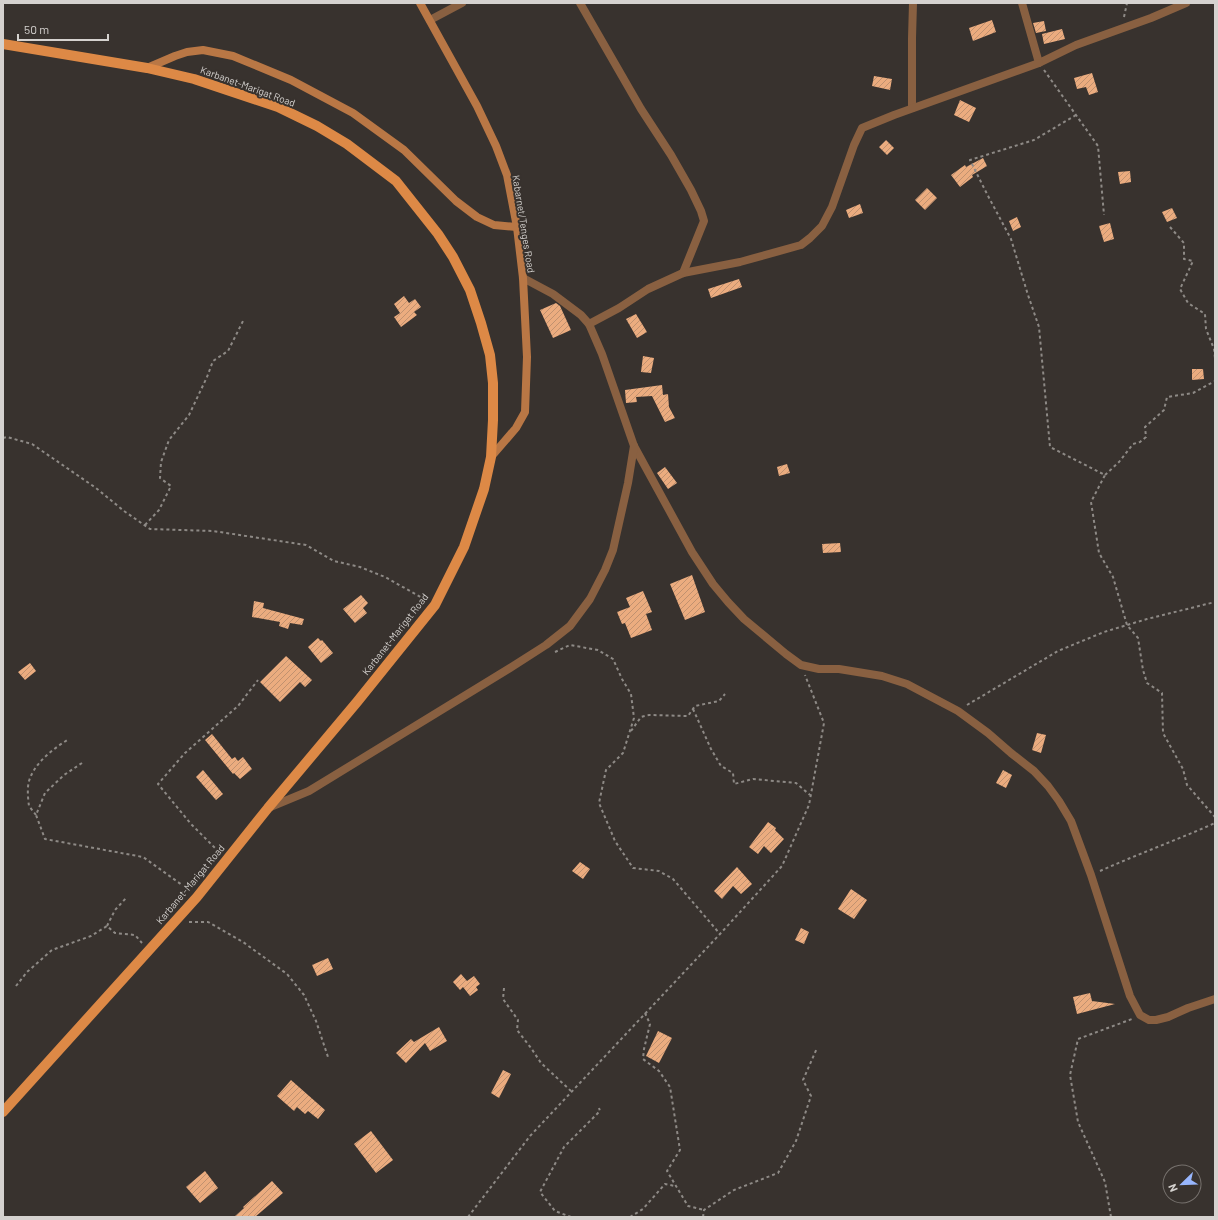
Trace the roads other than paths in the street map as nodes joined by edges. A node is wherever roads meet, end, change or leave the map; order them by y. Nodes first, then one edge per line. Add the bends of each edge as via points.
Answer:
1 (420, 3) edge
2 (462, 3) edge
3 (580, 3) edge
4 (913, 3) edge
5 (1022, 3) edge
6 (1186, 3) edge
7 (430, 20) junction
8 (3, 44) edge
9 (1039, 63) junction
10 (147, 68) junction
11 (912, 108) junction
12 (517, 227) junction
13 (683, 273) junction
14 (523, 278) junction
15 (589, 324) junction
16 (634, 446) junction
17 (491, 457) junction
18 (268, 808) junction
19 (1215, 1000) edge
20 (3, 1112) edge

1 - 7 street, Kabarnet/Tenges Road
2 - 7 street
3 - 13 street via 701,211 704,221
4 - 11 street
5 - 9 street
6 - 9 street via 1076,45
7 - 12 street, Kabarnet/Tenges Road via 496,146 507,175
8 - 10 main road, Karbanet-Marigat Road
9 - 11 street
10 - 12 street via 186,52 203,50 233,56 291,80 353,114 404,150 477,218 494,225
10 - 17 main road, Karbanet-Marigat Road via 194,79 278,108 317,126 347,144 396,181 453,257 470,290 482,323 490,355 493,383
11 - 13 street via 862,128 832,207 822,226 801,245 740,262
12 - 14 street, Kabarnet/Tenges Road
13 - 15 street via 648,289
14 - 15 street via 553,294
14 - 17 street, Kabarnet/Tenges Road via 527,357 525,412 516,428
15 - 16 street
16 - 18 street via 613,550 590,599 570,626 510,668 309,791
16 - 19 street via 675,524 713,584 744,618 786,654 801,665 882,676 906,684 958,711 1034,771 1048,786 1071,821 1092,875 1130,996 1140,1016 1156,1020
17 - 18 main road, Karbanet-Marigat Road via 484,489 464,547 434,605
18 - 20 main road, Karbanet-Marigat Road via 197,897

